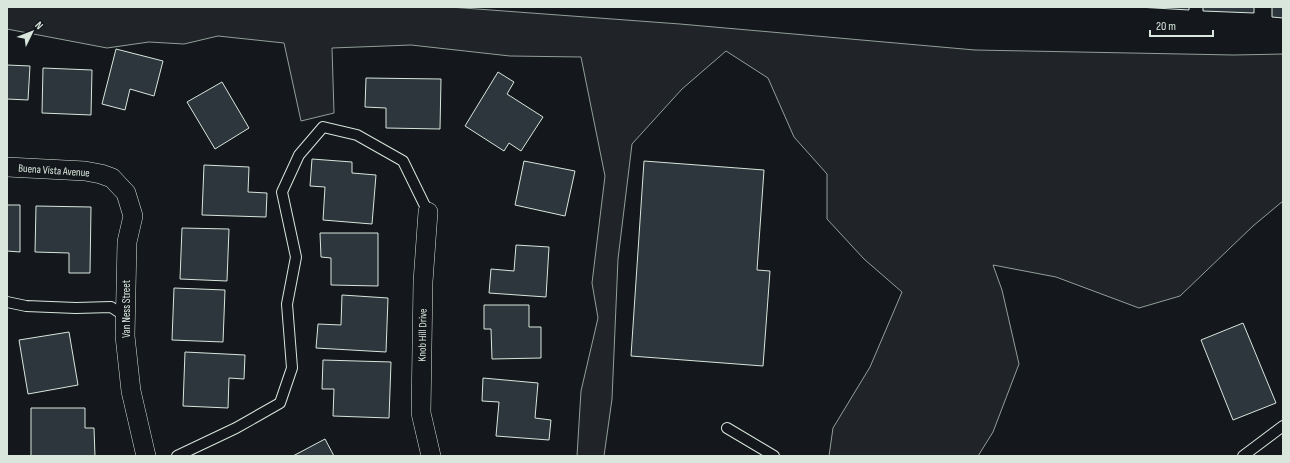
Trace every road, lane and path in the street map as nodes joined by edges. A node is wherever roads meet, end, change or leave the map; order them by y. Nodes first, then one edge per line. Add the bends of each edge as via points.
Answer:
1 (7, 167) edge
2 (101, 174) joint
3 (428, 212) joint
4 (7, 302) edge
5 (125, 316) junction
6 (1283, 426) edge
7 (727, 428) dead end
8 (146, 456) edge
9 (177, 456) edge
10 (431, 456) edge
11 (774, 456) edge
12 (1243, 456) edge

1 - 2 street, Buena Vista Avenue
2 - 5 street, Van Ness Street via 112,178 126,193 133,216 127,242
3 - 9 lane via 403,161 357,135 323,127 300,155 282,192 296,258 287,304 292,368 280,403 236,428
3 - 10 street, Knob Hill Drive via 423,282 421,413
4 - 5 lane via 26,306 112,307
5 - 8 street, Van Ness Street via 131,391
6 - 12 lane
7 - 11 lane

